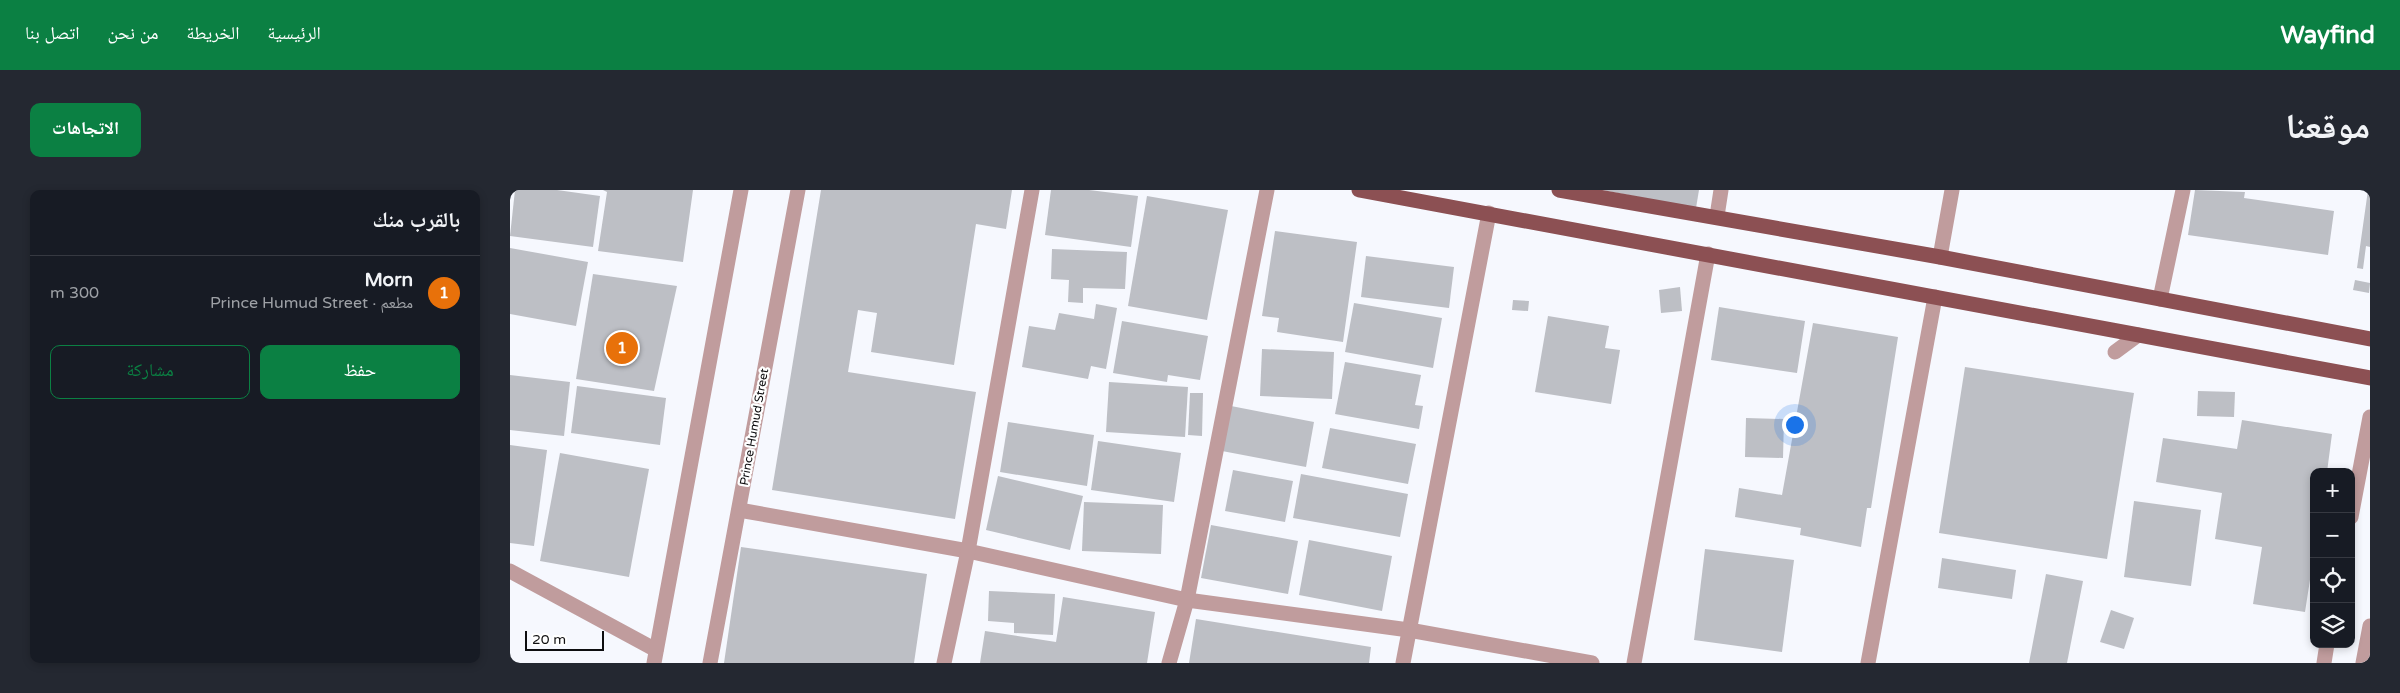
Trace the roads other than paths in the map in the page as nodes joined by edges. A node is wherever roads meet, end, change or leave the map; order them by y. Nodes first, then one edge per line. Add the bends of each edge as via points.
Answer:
1 (741, 190) edge
2 (798, 190) edge
3 (1032, 190) edge
4 (1267, 190) edge
5 (1359, 190) edge
6 (1559, 190) edge
7 (1721, 190) edge
8 (1952, 190) edge
9 (2183, 190) edge
10 (1489, 213) junction
11 (1717, 216) junction
12 (1708, 254) junction
13 (1940, 257) junction
14 (1935, 297) junction
15 (2160, 299) junction
16 (2138, 335) junction
17 (2370, 339) edge
18 (2115, 352) dead end
19 (2370, 378) edge
20 (2370, 417) edge
21 (739, 510) junction
22 (2352, 513) edge
23 (968, 551) junction
24 (510, 571) edge
25 (1187, 600) junction
26 (2370, 626) edge
27 (1409, 630) junction
28 (2326, 648) edge
29 (655, 656) edge
30 (710, 663) edge
31 (944, 663) edge
32 (1169, 663) edge
33 (1403, 663) edge
34 (1592, 663) edge
35 (1634, 663) edge
36 (1868, 663) edge
37 (2324, 663) edge
38 (2363, 663) edge

1 - 29 street
2 - 21 street, Prince Humud Street
3 - 23 street
4 - 25 street
5 - 10 main road
6 - 11 main road
7 - 11 street
8 - 13 street
9 - 15 street
10 - 12 main road
10 - 27 street
11 - 13 main road
12 - 14 main road
12 - 35 street
13 - 15 main road
14 - 16 main road
14 - 36 street
15 - 17 main road
16 - 18 street
16 - 19 main road
20 - 22 street
21 - 23 street
21 - 30 street, Prince Humud Street
23 - 25 street
23 - 31 street
24 - 29 street
25 - 27 street
25 - 32 street
26 - 38 street
27 - 33 street
27 - 34 street
28 - 37 street

